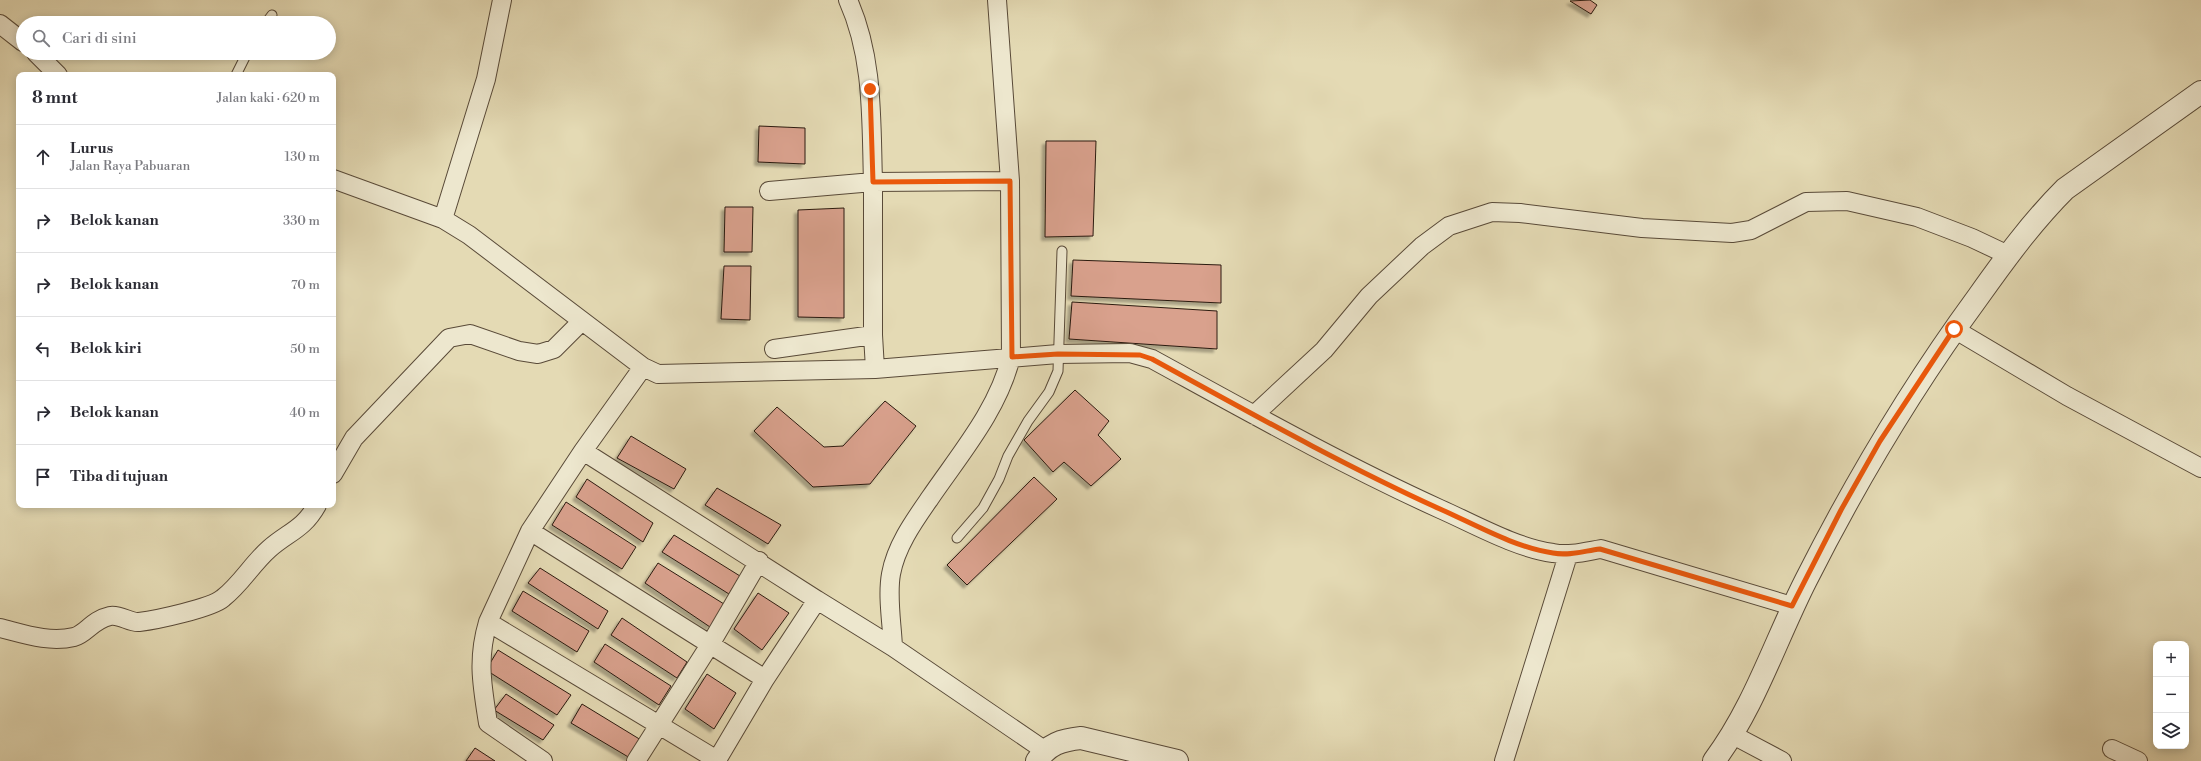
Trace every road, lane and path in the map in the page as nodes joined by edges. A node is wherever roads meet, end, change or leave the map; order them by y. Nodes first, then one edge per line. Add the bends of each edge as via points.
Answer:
1 (502, 0) edge
2 (848, 0) edge
3 (997, 0) edge
4 (0, 24) edge
5 (16, 37) edge
6 (43, 60) edge
7 (244, 60) edge
8 (55, 72) edge
9 (238, 72) edge
10 (2201, 92) edge
11 (336, 180) edge
12 (1010, 181) junction
13 (873, 182) junction
14 (769, 191) dead end
15 (443, 219) junction
16 (1062, 251) dead end
17 (2008, 255) junction
18 (581, 322) junction
19 (1954, 329) junction
20 (873, 335) junction
21 (774, 349) dead end
22 (1058, 354) junction
23 (1012, 357) junction
24 (643, 367) junction
25 (875, 368) junction
26 (1254, 415) junction
27 (583, 451) junction
28 (2201, 468) edge
29 (336, 469) edge
30 (315, 508) edge
31 (530, 531) junction
32 (957, 538) dead end
33 (1568, 555) junction
34 (759, 561) junction
35 (817, 600) junction
36 (1792, 606) junction
37 (488, 622) junction
38 (0, 628) edge
39 (711, 643) junction
40 (893, 647) junction
41 (765, 679) junction
42 (658, 724) junction
43 (1733, 735) junction
44 (2112, 749) dead end
45 (1041, 756) edge
46 (543, 761) edge
47 (636, 761) edge
48 (717, 761) edge
49 (1177, 761) edge
50 (1504, 761) edge
51 (1714, 761) edge
52 (1782, 761) edge
53 (2138, 761) edge

1 - 15 street via 486,79
2 - 13 street via 856,17 869,70
3 - 12 street
4 - 5 street
6 - 8 street
7 - 9 lane
10 - 17 street via 2065,189
11 - 15 street
12 - 13 street
12 - 23 street
13 - 14 street
13 - 20 street
15 - 18 street via 468,235
16 - 22 lane
17 - 19 street
17 - 26 street via 1917,217 1848,201 1806,202 1751,230 1732,233 1642,228 1492,212 1449,226 1422,246 1369,296 1324,350
18 - 24 street
18 - 29 street via 554,349 538,354 519,351 470,334 449,338 354,438
19 - 28 street via 2067,396
19 - 36 street via 1880,441
20 - 21 street
20 - 25 street
22 - 23 street
22 - 26 street via 1140,355 1152,359
22 - 32 lane via 1058,371 1052,387 1021,432 983,508
23 - 25 street
23 - 40 street via 1006,380 995,401 898,549 891,574
24 - 25 street via 665,376
24 - 27 street
26 - 33 street via 1366,475 1494,534 1535,549
27 - 31 street
27 - 34 street
30 - 38 street via 309,519 296,531 276,542 241,582 222,599 200,608 137,622 113,616 97,620 75,637 38,639
31 - 37 street
31 - 39 street
33 - 36 street via 1600,549
33 - 50 street
34 - 35 street
34 - 39 street
35 - 40 street
35 - 41 street
36 - 43 street via 1750,703
37 - 42 street
37 - 46 street via 480,663 488,723
39 - 41 street
39 - 42 street
40 - 45 street
41 - 48 street
42 - 47 street
42 - 48 street
43 - 51 street
43 - 52 street
44 - 53 street
45 - 49 street via 1067,740 1081,738

